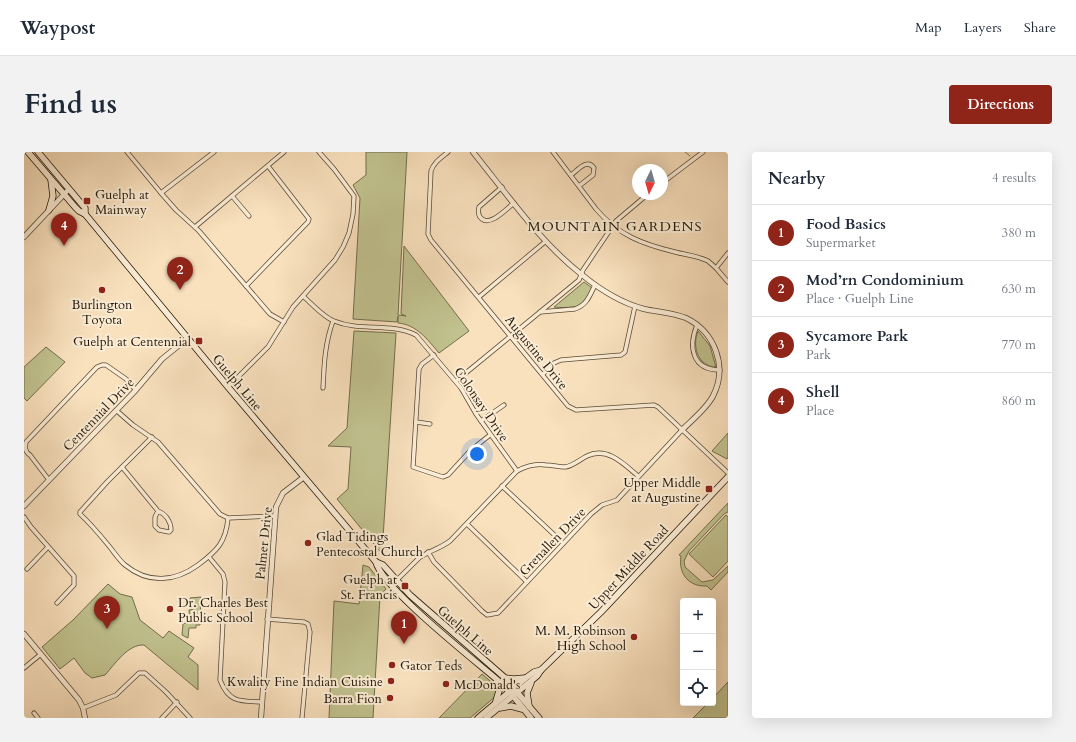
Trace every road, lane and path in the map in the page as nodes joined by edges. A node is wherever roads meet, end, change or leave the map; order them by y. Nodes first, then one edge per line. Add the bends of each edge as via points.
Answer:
1 (28, 152) edge
2 (38, 152) edge
3 (127, 152) edge
4 (214, 152) edge
5 (284, 152) edge
6 (319, 152) edge
7 (448, 152) edge
8 (474, 152) edge
9 (553, 152) edge
10 (703, 152) edge
11 (268, 166) junction
12 (48, 175) junction
13 (571, 175) junction
14 (668, 178) edge
15 (579, 186) junction
16 (502, 187) junction
17 (69, 189) junction
18 (161, 193) junction
19 (64, 194) junction
20 (232, 196) junction
21 (641, 200) edge
22 (514, 203) junction
23 (49, 210) junction
24 (85, 214) junction
25 (249, 216) dead end
26 (613, 226) junction
27 (195, 227) junction
28 (24, 237) edge
29 (546, 241) junction
30 (728, 253) edge
31 (716, 268) junction
32 (581, 274) junction
33 (728, 282) edge
34 (596, 285) junction
35 (246, 286) junction
36 (303, 296) junction
37 (479, 297) junction
38 (635, 306) junction
39 (540, 312) junction
40 (333, 321) junction
41 (284, 322) junction
42 (697, 325) junction
43 (511, 336) junction
44 (188, 338) junction
45 (434, 355) junction
46 (721, 370) junction
47 (543, 374) junction
48 (456, 381) junction
49 (228, 387) junction
50 (324, 388) dead end
51 (136, 390) junction
52 (504, 405) dead end
53 (117, 411) junction
54 (482, 421) junction
55 (416, 422) junction
56 (430, 424) dead end
57 (682, 430) junction
58 (490, 435) junction
59 (152, 437) junction
60 (122, 467) junction
61 (517, 471) junction
62 (728, 473) edge
63 (638, 476) junction
64 (304, 477) junction
65 (728, 477) edge
66 (49, 480) junction
67 (502, 486) junction
68 (24, 506) edge
69 (158, 511) junction
70 (274, 516) junction
71 (24, 517) edge
72 (228, 518) junction
73 (467, 524) junction
74 (563, 543) junction
75 (48, 546) junction
76 (428, 552) junction
77 (209, 557) junction
78 (376, 562) junction
79 (27, 569) dead end
80 (396, 581) junction
81 (527, 582) junction
82 (392, 586) junction
83 (57, 603) dead end
84 (267, 619) junction
85 (439, 630) junction
86 (451, 631) junction
87 (24, 634) edge
88 (41, 654) junction
89 (24, 668) edge
90 (504, 678) junction
91 (530, 679) junction
92 (497, 681) junction
93 (513, 692) junction
94 (177, 702) junction
95 (262, 702) junction
96 (496, 707) junction
97 (83, 708) junction
98 (526, 708) junction
99 (34, 714) dead end
100 (38, 718) edge
101 (85, 718) edge
102 (162, 718) edge
103 (190, 718) edge
104 (261, 718) edge
105 (302, 718) edge
106 (478, 718) edge
107 (486, 718) edge
108 (531, 718) edge
109 (539, 718) edge

1 - 12 main road, Guelph Line
2 - 17 main road, Guelph Line
3 - 18 street
4 - 18 street
5 - 11 street
6 - 36 street via 354,196 353,214 343,247 335,260
7 - 37 street, Augustine Drive via 432,166 428,234
8 - 16 street
9 - 13 street
10 - 14 street
11 - 20 street
11 - 35 street via 309,219
12 - 19 main road, Guelph Line
12 - 23 main road via 54,191
13 - 15 street
13 - 15 street via 583,165 592,165 592,175
15 - 26 street
16 - 22 street
16 - 22 street via 482,204 478,211 479,216 482,220 488,221
17 - 19 street
17 - 24 main road, Guelph Line via 85,208
18 - 27 street
19 - 23 street
19 - 24 main road, Guelph Line
20 - 25 street
20 - 27 street
21 - 26 street
22 - 29 street
23 - 28 street
24 - 44 main road, Guelph Line
26 - 31 street via 639,242 702,258
26 - 32 street
27 - 35 street
29 - 32 street
29 - 37 street
30 - 31 street
31 - 33 street
32 - 34 street
32 - 39 street via 578,280
34 - 38 street
34 - 39 street via 580,308
35 - 41 street via 270,314
36 - 40 street, Colonsay Drive
36 - 41 street
37 - 43 street, Augustine Drive
38 - 42 street via 685,318
38 - 47 street via 625,352 621,355 561,360
39 - 43 street
40 - 45 street, Colonsay Drive via 349,325 408,330 420,338
40 - 50 street via 325,350
41 - 49 street via 268,347
42 - 46 street via 709,336 716,349
42 - 46 street via 692,342 697,361 705,367
43 - 47 street, Augustine Drive
43 - 48 street
44 - 49 main road, Guelph Line
44 - 51 street, Centennial Drive via 162,360
45 - 48 street, Colonsay Drive
45 - 55 street via 419,369
46 - 57 street via 717,389 712,398
47 - 57 street, Augustine Drive via 568,406 576,410 654,405
48 - 54 street, Colonsay Drive
49 - 64 main road, Guelph Line
51 - 53 street, Centennial Drive
51 - 66 street via 126,379 106,365 97,367 26,442 26,453
52 - 54 street
53 - 59 street
53 - 66 street, Centennial Drive
54 - 58 street, Colonsay Drive
55 - 56 street
55 - 58 street via 413,467 443,477
57 - 62 street, Augustine Drive
57 - 63 street, Grenallen Drive
58 - 61 street, Colonsay Drive
59 - 60 street
59 - 72 street via 212,506
60 - 69 street
60 - 77 street via 84,506 80,514 124,564 140,574 160,579 185,574
61 - 63 street via 536,464 567,466 591,454 599,453 612,456
61 - 67 street
63 - 74 street, Grenallen Drive via 617,500 602,505
64 - 70 street, Palmer Drive via 280,497
64 - 78 main road, Guelph Line
65 - 91 main road, Upper Middle Road via 601,612 540,670 534,672
66 - 68 street, Centennial Drive
67 - 73 street
67 - 74 street
69 - 69 street via 154,526 169,532 169,523 163,513
70 - 72 street
70 - 84 street, Palmer Drive
71 - 75 street
72 - 77 street via 226,534 219,547
73 - 76 street via 446,544
73 - 81 street
74 - 81 street, Grenallen Drive
75 - 79 street
75 - 83 street via 74,576 75,581
76 - 80 street
76 - 81 street, Grenallen Drive via 434,562 487,615 498,613
77 - 95 street via 223,574 226,590 220,680 234,699
78 - 80 main road, Guelph Line via 383,565
78 - 82 main road, Guelph Line via 377,568
80 - 82 street
80 - 86 main road, Guelph Line
82 - 85 main road, Guelph Line
84 - 95 street, Palmer Drive
84 - 105 street via 304,622 310,627
85 - 86 main road
85 - 92 main road, Guelph Line
86 - 90 main road, Guelph Line
87 - 88 street
88 - 89 street
88 - 97 street
90 - 91 main road
90 - 93 main road, Guelph Line
91 - 93 main road, Upper Middle Road
91 - 98 main road
92 - 93 main road, Guelph Line
92 - 96 main road via 499,691
93 - 96 main road, Upper Middle Road
93 - 98 main road, Guelph Line
94 - 97 street via 142,672 134,676 116,695
94 - 102 street
94 - 103 street
95 - 104 street, Palmer Drive
96 - 98 main road
96 - 106 main road, Upper Middle Road
96 - 107 main road, Upper Middle Road
97 - 101 street
98 - 108 main road, Guelph Line
98 - 109 main road, Guelph Line
99 - 100 street

